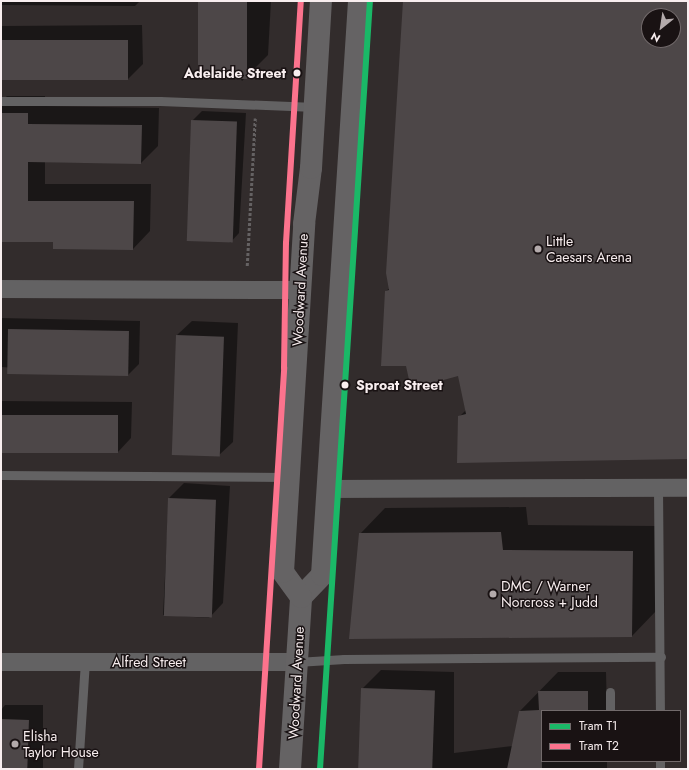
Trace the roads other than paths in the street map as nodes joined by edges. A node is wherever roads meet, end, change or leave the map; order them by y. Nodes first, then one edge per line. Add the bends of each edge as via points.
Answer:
1 (321, 1) edge
2 (359, 1) edge
3 (1, 101) edge
4 (314, 107) junction
5 (1, 289) edge
6 (301, 290) junction
7 (1, 475) edge
8 (289, 477) junction
9 (658, 488) junction
10 (688, 488) edge
11 (327, 489) junction
12 (301, 597) junction
13 (661, 658) junction
14 (1, 662) edge
15 (85, 662) junction
16 (297, 662) junction
17 (610, 692) dead end
18 (610, 710) edge
19 (660, 710) edge
20 (78, 769) edge
21 (290, 769) edge

1 - 4 main road, Woodward Avenue
2 - 11 main road
3 - 4 lane via 160,102
4 - 6 main road, Woodward Avenue
5 - 6 street
6 - 8 main road, Woodward Avenue
7 - 8 lane
8 - 12 main road, Woodward Avenue via 283,572
9 - 10 street
9 - 11 street
9 - 13 lane
11 - 12 main road via 322,575
12 - 16 main road, Woodward Avenue
13 - 16 lane via 359,659
13 - 19 lane
14 - 15 street, Alfred Street
15 - 16 street, Alfred Street
15 - 20 lane
16 - 21 main road, Woodward Avenue
17 - 18 lane

